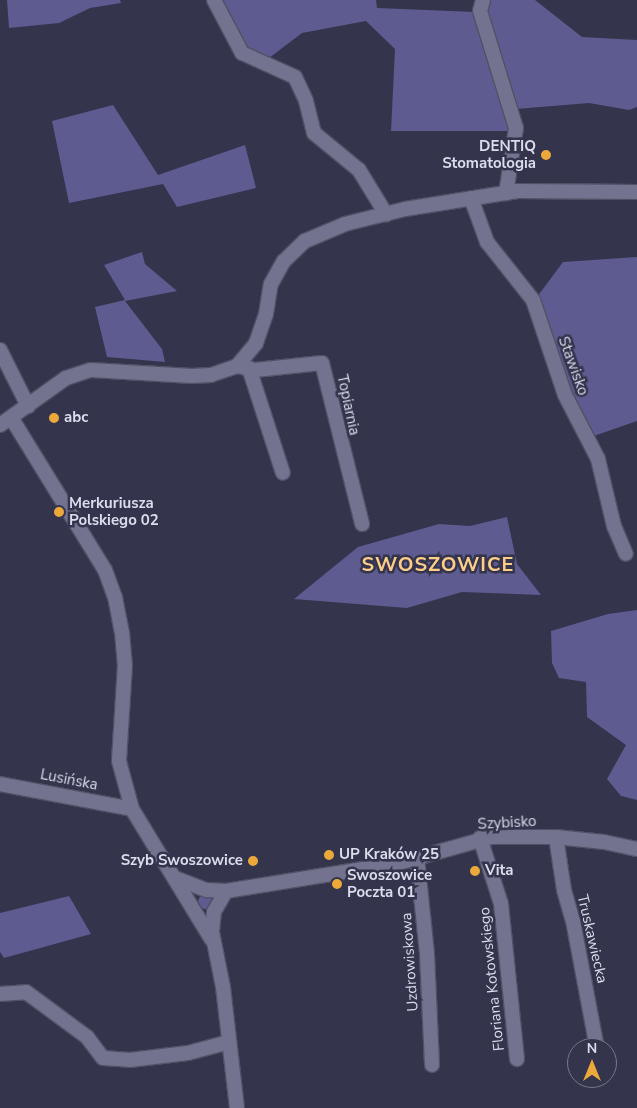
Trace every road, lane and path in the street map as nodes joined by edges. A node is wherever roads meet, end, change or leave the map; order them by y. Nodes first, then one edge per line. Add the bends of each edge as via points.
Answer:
1 (214, 0) edge
2 (483, 0) edge
3 (637, 192) edge
4 (506, 193) junction
5 (471, 198) junction
6 (386, 214) junction
7 (0, 350) edge
8 (243, 367) junction
9 (28, 406) junction
10 (6, 422) edge
11 (283, 473) dead end
12 (362, 524) dead end
13 (626, 554) dead end
14 (0, 784) edge
15 (132, 810) junction
16 (556, 837) junction
17 (480, 838) junction
18 (637, 849) edge
19 (417, 857) junction
20 (175, 878) junction
21 (226, 891) junction
22 (212, 940) junction
23 (0, 994) edge
24 (595, 1038) edge
25 (230, 1042) junction
26 (517, 1060) dead end
27 (432, 1065) dead end
28 (237, 1108) edge

1 - 6 street via 242,53 295,77 306,100 314,133 359,170
2 - 4 street via 480,10 516,128
3 - 4 street
4 - 5 street
5 - 6 street
5 - 13 street, Stawisko via 487,242 533,300 565,395 598,459 614,526
6 - 8 street via 345,224 305,241 284,262 271,284 256,344
7 - 9 street
8 - 9 street via 192,376 91,370 66,378
8 - 11 street
8 - 12 street, Topiarnia via 322,363
9 - 10 street
10 - 15 street via 105,570 115,597 125,665 119,761
14 - 15 street, Lusińska
15 - 20 street
16 - 17 street, Szybisko
16 - 18 street, Szybisko
16 - 24 street, Truskawiecka
17 - 19 street, Szybisko
17 - 26 street, Floriana Kotowskiego via 501,904
19 - 21 street, Szybisko via 395,864
19 - 27 street, Uzdrowiskowa via 427,954
20 - 21 street, Szybisko via 206,890
20 - 22 street
21 - 22 street via 214,912
22 - 25 street
23 - 25 street via 26,992 86,1037 103,1058 130,1060
25 - 28 street

